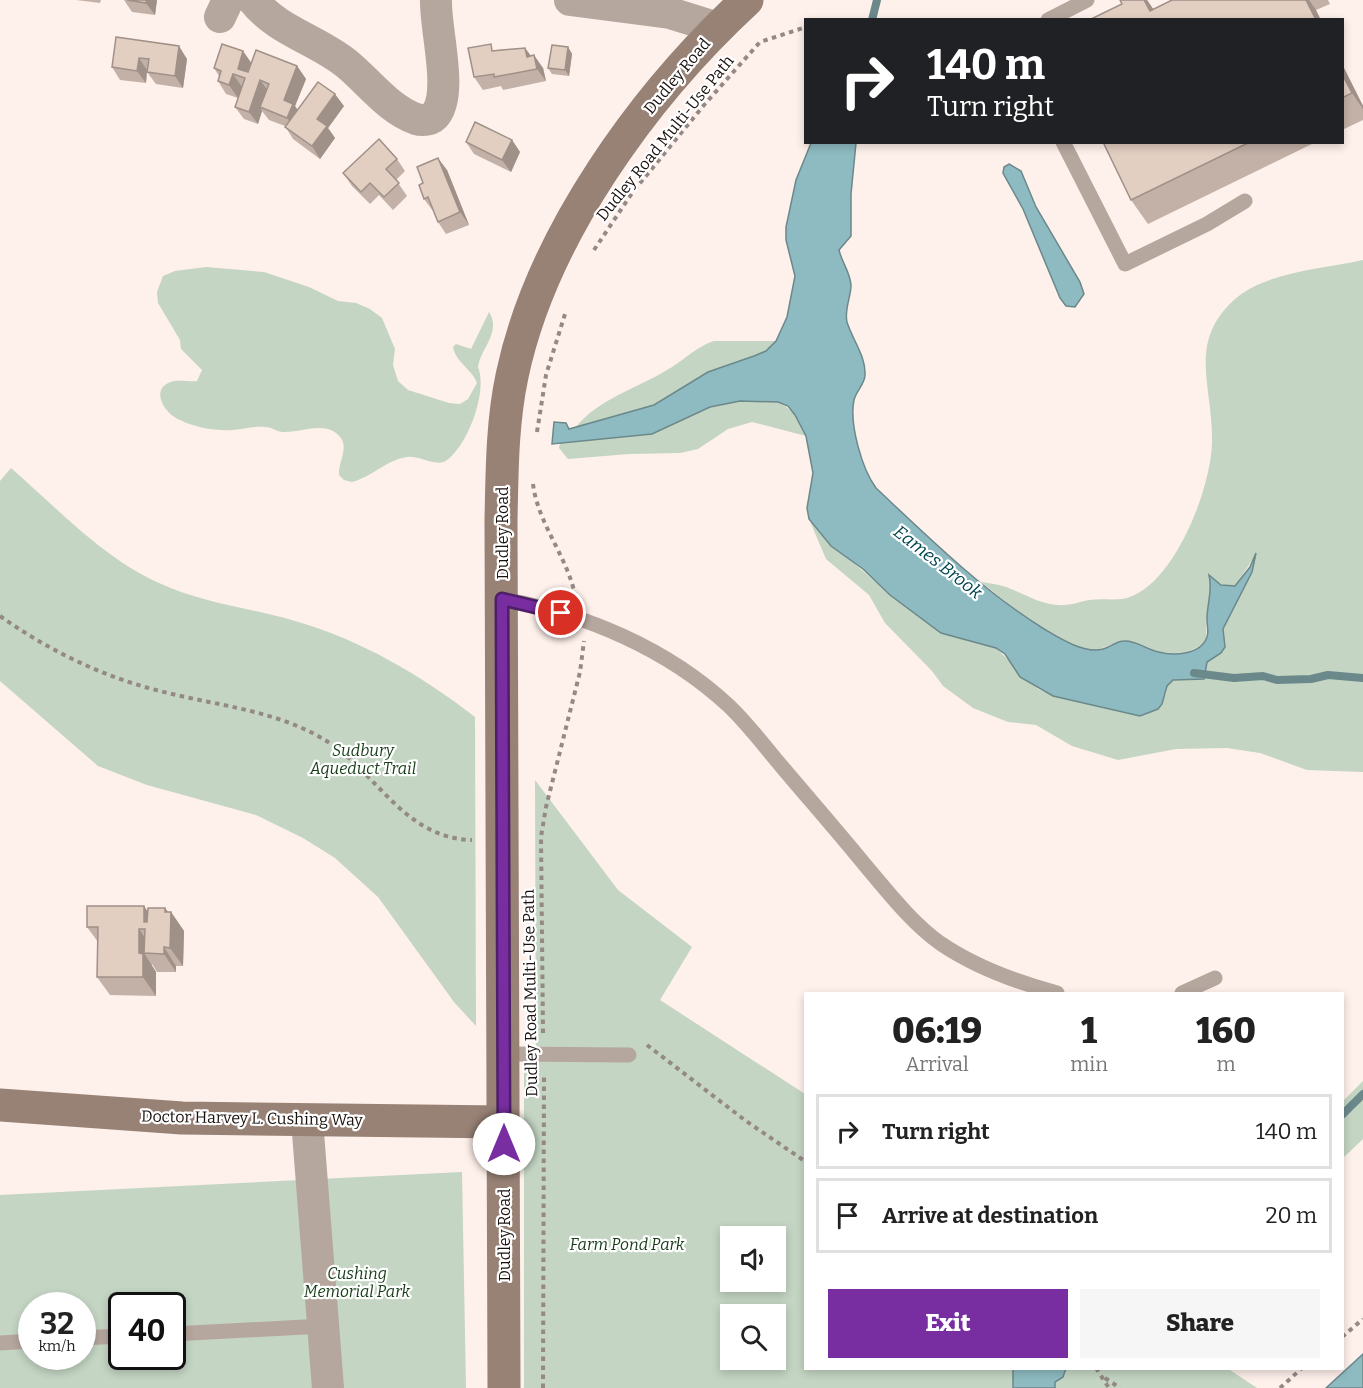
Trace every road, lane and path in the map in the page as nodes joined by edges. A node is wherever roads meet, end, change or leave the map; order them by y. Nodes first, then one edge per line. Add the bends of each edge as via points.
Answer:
1 (253, 0) edge
2 (436, 0) edge
3 (570, 0) edge
4 (747, 0) edge
5 (1080, 2) edge
6 (1052, 18) edge
7 (718, 28) junction
8 (804, 28) edge
9 (1064, 144) edge
10 (1245, 201) dead end
11 (592, 252) dead end
12 (568, 306) dead end
13 (536, 436) dead end
14 (533, 475) dead end
15 (575, 595) dead end
16 (502, 599) junction
17 (0, 616) edge
18 (584, 640) dead end
19 (482, 840) dead end
20 (1215, 978) dead end
21 (1054, 992) edge
22 (1184, 992) edge
23 (640, 1040) dead end
24 (503, 1054) junction
25 (543, 1055) junction
26 (629, 1055) dead end
27 (0, 1105) edge
28 (307, 1120) junction
29 (503, 1122) junction
30 (804, 1161) edge
31 (1363, 1319) edge
32 (323, 1326) junction
33 (186, 1333) edge
34 (1344, 1335) edge
35 (18, 1342) edge
36 (0, 1343) edge
37 (1098, 1370) edge
38 (1300, 1370) edge
39 (1104, 1377) junction
40 (328, 1388) edge
41 (504, 1388) edge
42 (543, 1388) edge
43 (1110, 1388) edge
44 (1120, 1388) edge
45 (1280, 1388) edge

1 - 2 street via 275,21 348,64 389,103 422,120 436,114 443,89
3 - 7 street via 670,13
4 - 7 street, Dudley Road
5 - 6 lane
7 - 16 street, Dudley Road via 598,178 561,238 535,298 516,358 507,407
8 - 11 path, Dudley Road Multi-Use Path via 760,42 632,193
9 - 10 lane via 1125,264
12 - 13 path via 546,375
14 - 15 path via 539,508 570,575
16 - 21 lane via 546,608 610,631 695,678 738,716 926,931 984,968
16 - 24 street, Dudley Road
17 - 19 path via 55,650 106,674 157,691 265,714 303,728 338,749 417,825 449,838
18 - 25 path, Dudley Road Multi-Use Path via 541,837
20 - 22 lane
23 - 30 path
24 - 25 lane
24 - 29 street, Dudley Road
25 - 26 lane
25 - 42 path, Dudley Road Multi-Use Path
27 - 28 street, Doctor Harvey L. Cushing Way via 130,1116
28 - 29 street, Doctor Harvey L. Cushing Way
28 - 32 street
29 - 41 street, Dudley Road
31 - 34 path
32 - 33 lane
32 - 40 street
35 - 36 lane
37 - 39 path
38 - 45 path
39 - 43 path
39 - 44 path

